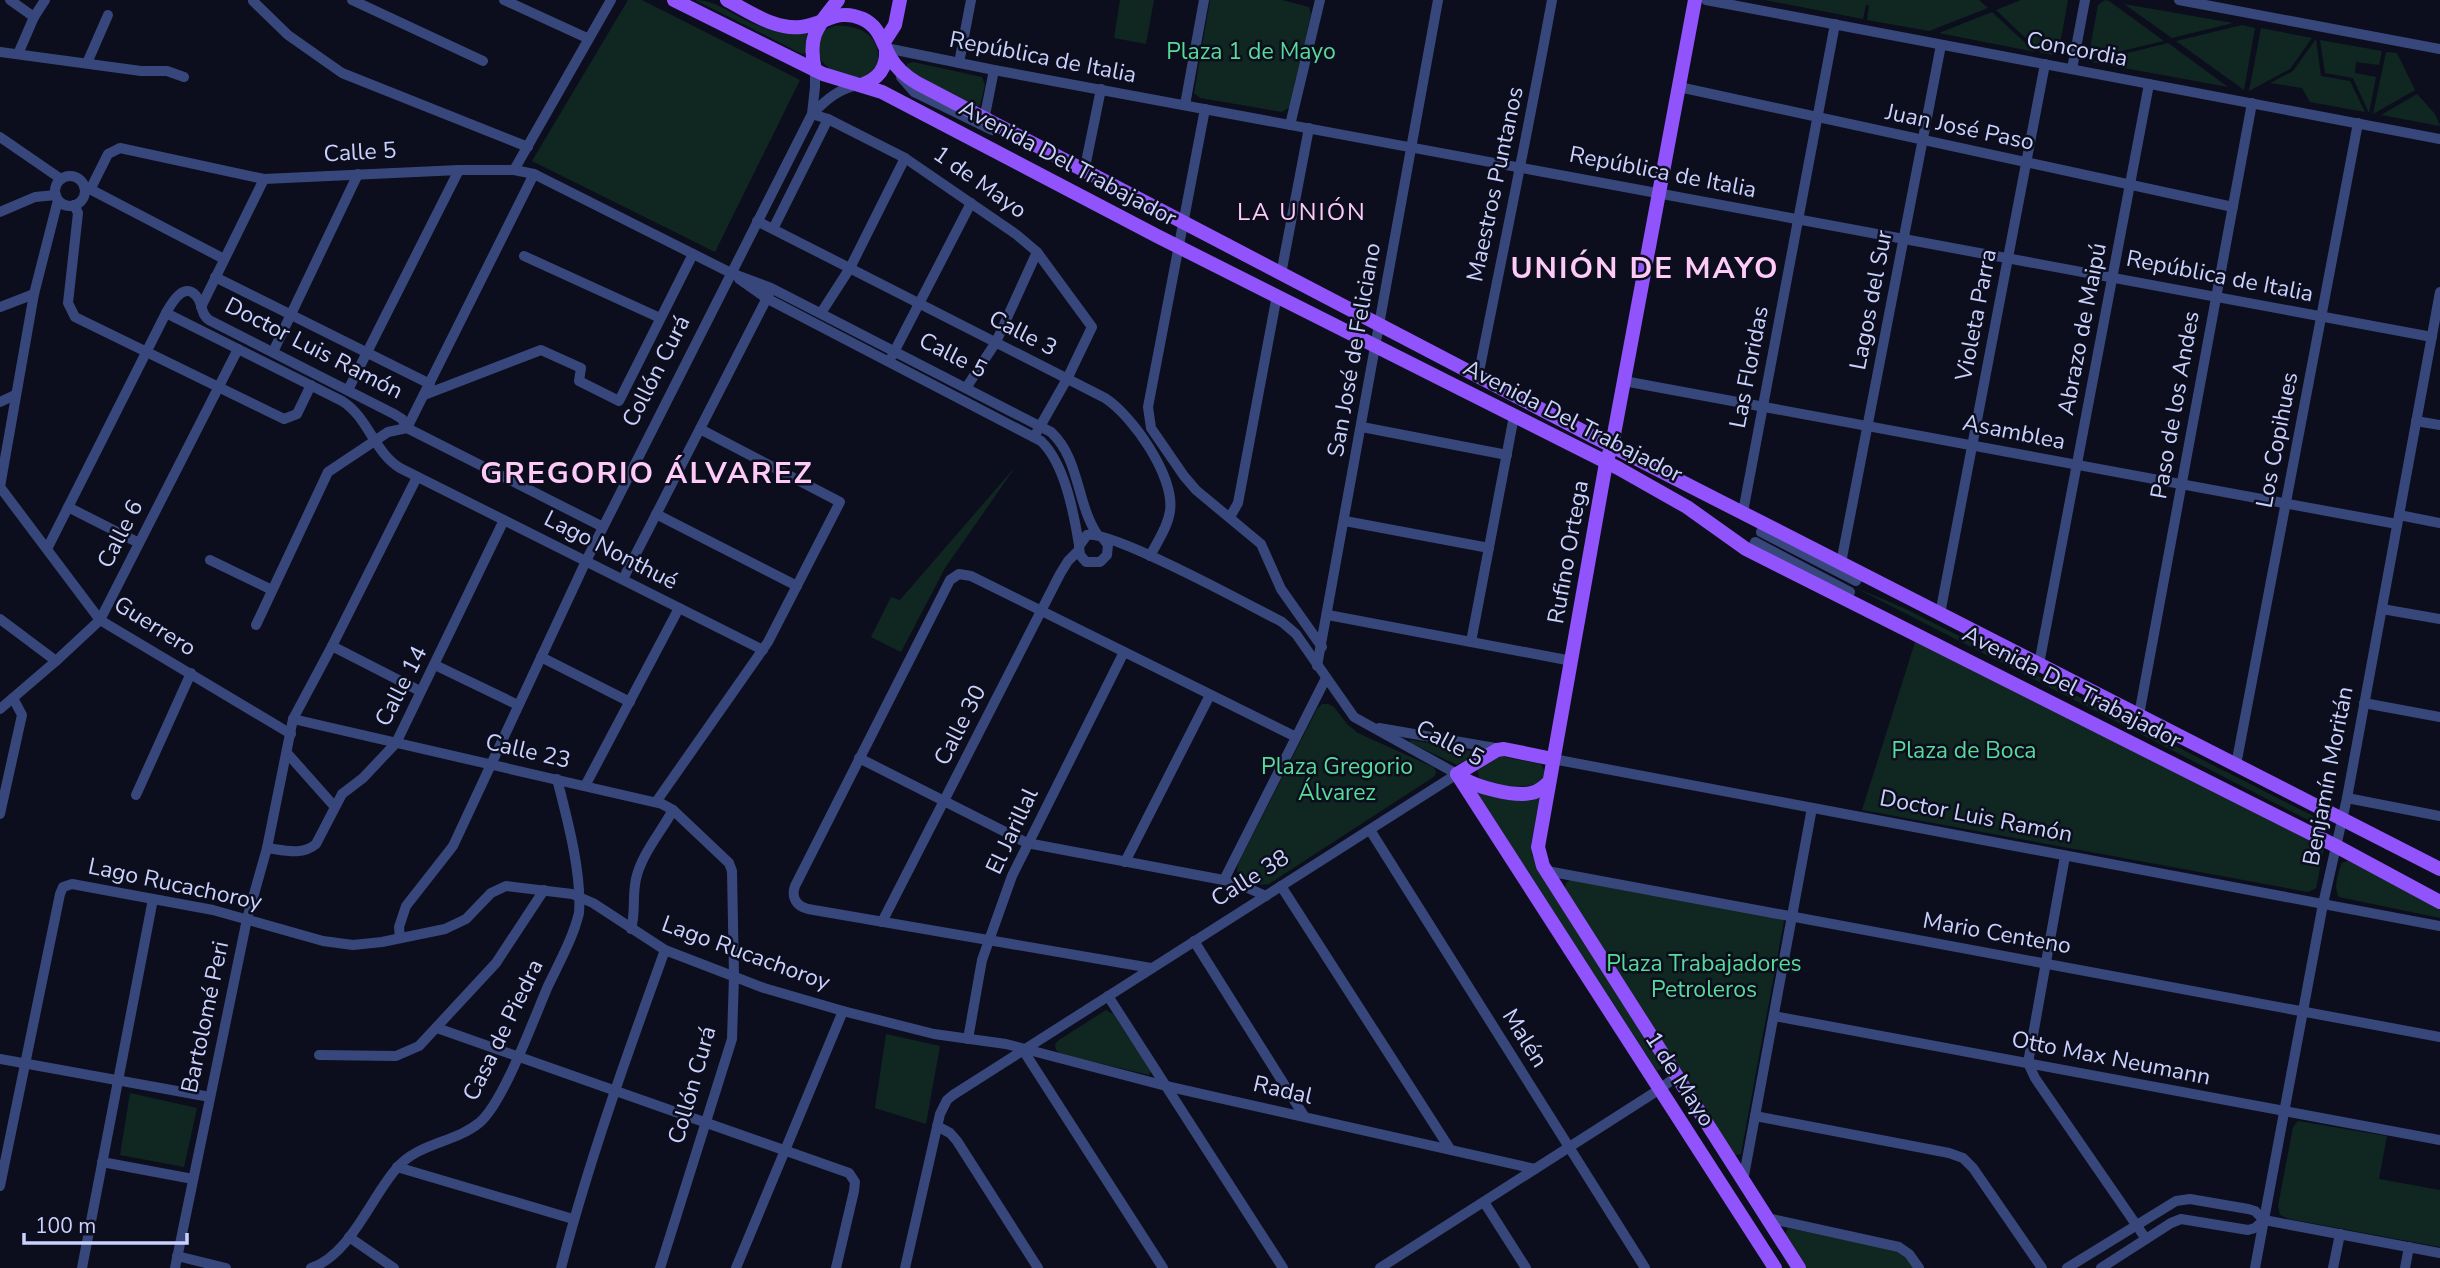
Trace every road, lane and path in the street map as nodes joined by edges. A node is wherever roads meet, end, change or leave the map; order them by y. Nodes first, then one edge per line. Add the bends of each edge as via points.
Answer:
1 (10, 0) edge
2 (45, 0) edge
3 (504, 0) edge
4 (611, 0) edge
5 (674, 0) edge
6 (727, 0) edge
7 (838, 0) edge
8 (900, 0) edge
9 (971, 0) edge
10 (1204, 0) edge
11 (1317, 0) edge
12 (1438, 0) edge
13 (1552, 0) edge
14 (1695, 0) edge
15 (1706, 0) edge
16 (2085, 0) edge
17 (2179, 0) edge
18 (253, 1) edge
19 (358, 1) edge
20 (108, 15) dead end
21 (34, 17) junction
22 (823, 20) junction
23 (1835, 24) junction
24 (587, 38) junction
25 (885, 45) junction
26 (1941, 45) junction
27 (2440, 49) edge
28 (0, 52) edge
29 (18, 54) junction
30 (484, 61) dead end
31 (87, 63) junction
32 (959, 63) junction
33 (2045, 64) junction
34 (2072, 69) junction
35 (815, 70) junction
36 (994, 70) junction
37 (184, 77) dead end
38 (2150, 84) junction
39 (861, 85) junction
40 (1679, 87) junction
41 (1101, 89) junction
42 (2252, 103) junction
43 (1185, 105) junction
44 (1205, 109) junction
45 (812, 114) junction
46 (1817, 117) junction
47 (828, 119) junction
48 (2358, 123) junction
49 (988, 125) junction
50 (1290, 125) junction
51 (1309, 128) junction
52 (0, 137) edge
53 (2440, 139) edge
54 (1923, 140) junction
55 (528, 147) junction
56 (1413, 147) junction
57 (905, 158) junction
58 (2026, 162) junction
59 (1520, 167) junction
60 (459, 170) junction
61 (514, 170) junction
62 (1084, 172) junction
63 (358, 174) junction
64 (534, 174) junction
65 (1053, 176) joint
66 (61, 179) junction
67 (264, 179) junction
68 (2130, 185) junction
69 (87, 187) junction
70 (1659, 193) junction
71 (57, 197) junction
72 (971, 203) junction
73 (74, 205) junction
74 (2233, 207) junction
75 (0, 212) edge
76 (1798, 219) junction
77 (757, 221) junction
78 (1182, 224) junction
79 (773, 229) junction
80 (1904, 239) junction
81 (1178, 246) junction
82 (1037, 252) junction
83 (692, 254) junction
84 (524, 256) dead end
85 (2008, 258) junction
86 (225, 259) junction
87 (850, 268) junction
88 (731, 273) junction
89 (1281, 274) junction
90 (215, 277) junction
91 (2113, 277) junction
92 (2440, 292) edge
93 (769, 293) junction
94 (34, 294) junction
95 (1278, 295) junction
96 (2217, 297) junction
97 (919, 303) junction
98 (0, 307) edge
99 (201, 307) junction
100 (166, 313) junction
101 (821, 313) junction
102 (291, 315) junction
103 (2321, 316) junction
104 (660, 318) junction
105 (2438, 318) edge
106 (1380, 325) junction
107 (2432, 337) junction
108 (996, 342) junction
109 (1376, 346) junction
110 (238, 349) junction
111 (146, 352) junction
112 (273, 352) junction
113 (367, 353) junction
114 (892, 356) junction
115 (1478, 377) junction
116 (1067, 379) junction
117 (1624, 381) junction
118 (429, 384) junction
119 (312, 385) junction
120 (966, 387) junction
121 (219, 388) junction
122 (348, 390) junction
123 (424, 395) junction
124 (15, 396) junction
125 (0, 402) edge
126 (1763, 407) junction
127 (1514, 416) junction
128 (2416, 421) junction
129 (1041, 425) junction
130 (2440, 425) edge
131 (1868, 426) junction
132 (407, 428) junction
133 (1362, 428) junction
134 (700, 429) junction
135 (1034, 437) junction
136 (375, 440) junction
137 (1612, 445) junction
138 (1973, 446) junction
139 (1507, 454) junction
140 (1606, 463) junction
141 (2078, 465) junction
142 (416, 477) junction
143 (2182, 484) junction
144 (0, 487) edge
145 (2286, 504) junction
146 (68, 507) junction
147 (1743, 512) junction
148 (656, 514) junction
149 (1230, 517) junction
150 (504, 520) junction
151 (2398, 520) junction
152 (1345, 521) junction
153 (2440, 523) edge
154 (604, 527) junction
155 (1100, 536) junction
156 (139, 543) junction
157 (1079, 548) junction
158 (1489, 548) junction
159 (47, 549) junction
160 (1150, 556) junction
161 (209, 560) dead end
162 (586, 561) junction
163 (1841, 562) junction
164 (623, 579) junction
165 (1856, 581) joint
166 (797, 586) junction
167 (272, 590) junction
168 (1847, 596) joint
169 (680, 608) junction
170 (2382, 609) junction
171 (1042, 611) junction
172 (1940, 614) junction
173 (1328, 615) junction
174 (0, 619) edge
175 (100, 620) junction
176 (2440, 620) edge
177 (256, 625) dead end
178 (1471, 642) junction
179 (332, 646) junction
180 (1322, 647) junction
181 (763, 650) junction
182 (1124, 652) junction
183 (541, 657) junction
184 (56, 661) junction
185 (1572, 661) junction
186 (435, 664) junction
187 (2039, 664) junction
188 (1317, 666) junction
189 (191, 673) junction
190 (1325, 678) junction
191 (420, 691) junction
192 (1210, 695) junction
193 (13, 698) junction
194 (630, 702) junction
195 (2364, 703) junction
196 (519, 705) junction
197 (0, 709) edge
198 (2138, 715) junction
199 (2440, 717) edge
200 (293, 719) junction
201 (1370, 726) junction
202 (291, 734) junction
203 (1296, 737) junction
204 (396, 743) junction
205 (1504, 749) junction
206 (287, 753) junction
207 (859, 758) junction
208 (1553, 759) junction
209 (490, 764) junction
210 (2236, 765) junction
211 (1457, 774) junction
212 (557, 779) junction
213 (1549, 782) junction
214 (585, 786) junction
215 (136, 795) dead end
216 (2347, 798) junction
217 (656, 802) junction
218 (944, 802) junction
219 (334, 806) junction
220 (1812, 808) junction
221 (673, 810) junction
222 (0, 814) edge
223 (2440, 816) edge
224 (2342, 819) junction
225 (1370, 830) junction
226 (1027, 843) junction
227 (2336, 846) junction
228 (267, 848) junction
229 (2065, 856) junction
230 (1125, 862) junction
231 (731, 867) joint
232 (2440, 869) edge
233 (1547, 871) junction
234 (1224, 880) junction
235 (1281, 886) junction
236 (544, 890) junction
237 (580, 896) junction
238 (1266, 896) junction
239 (153, 899) junction
240 (2440, 902) edge
241 (2323, 904) junction
242 (1792, 917) junction
243 (247, 919) junction
244 (882, 922) junction
245 (2440, 926) edge
246 (631, 929) junction
247 (400, 939) junction
248 (988, 940) junction
249 (1194, 941) junction
250 (665, 950) junction
251 (2045, 963) junction
252 (1151, 968) junction
253 (734, 976) junction
254 (1108, 996) junction
255 (843, 1011) junction
256 (2303, 1011) junction
257 (1774, 1016) junction
258 (437, 1028) junction
259 (2440, 1037) edge
260 (968, 1039) junction
261 (1023, 1050) junction
262 (319, 1055) dead end
263 (518, 1056) junction
264 (0, 1059) edge
265 (2028, 1063) junction
266 (25, 1064) junction
267 (1677, 1076) junction
268 (118, 1080) junction
269 (1166, 1086) junction
270 (1660, 1089) junction
271 (615, 1090) junction
272 (210, 1097) junction
273 (2284, 1111) junction
274 (1304, 1116) junction
275 (1755, 1116) junction
276 (707, 1123) junction
277 (936, 1126) junction
278 (2440, 1140) edge
279 (1569, 1147) junction
280 (1450, 1149) junction
281 (785, 1150) junction
282 (102, 1162) junction
283 (397, 1167) junction
284 (1535, 1169) junction
285 (193, 1179) junction
286 (1743, 1181) junction
287 (0, 1186) edge
288 (1484, 1202) junction
289 (1767, 1218) junction
290 (573, 1219) junction
291 (2263, 1220) junction
292 (2136, 1225) junction
293 (2340, 1234) junction
294 (349, 1237) junction
295 (2146, 1239) junction
296 (2409, 1247) junction
297 (2440, 1253) edge
298 (1398, 1257) junction
299 (176, 1262) edge
300 (82, 1268) edge
301 (226, 1268) edge
302 (311, 1268) edge
303 (394, 1268) edge
304 (561, 1268) edge
305 (660, 1268) edge
306 (736, 1268) edge
307 (836, 1268) edge
308 (905, 1268) edge
309 (1038, 1268) edge
310 (1163, 1268) edge
311 (1283, 1268) edge
312 (1380, 1268) edge
313 (1405, 1268) edge
314 (1526, 1268) edge
315 (1645, 1268) edge
316 (1775, 1268) edge
317 (1799, 1268) edge
318 (1919, 1268) edge
319 (2042, 1268) edge
320 (2067, 1268) edge
321 (2101, 1268) edge
322 (2255, 1268) edge
323 (2333, 1268) edge
324 (2405, 1268) edge

1 - 21 street
2 - 21 street
3 - 24 street
4 - 24 street
5 - 35 main road, Avenida Del Trabajador
6 - 22 main road, Avenida Del Trabajador via 784,26 803,27
7 - 22 main road, Collón Curá
8 - 25 main road, Collón Curá
9 - 32 street
10 - 43 street
11 - 50 street
12 - 56 street, San José de Feliciano
13 - 59 street, Maestros Puntanos
14 - 40 main road, Rufino Ortega
15 - 23 street, Concordia
16 - 34 street
17 - 27 street
18 - 55 street via 288,35 342,73
19 - 30 street
20 - 31 street
21 - 29 street
22 - 25 main road, Avenida Del Trabajador via 839,15 860,18 873,26
22 - 35 main road, Collón Curá via 812,40
23 - 26 street, Concordia
23 - 46 street, Las Floridas
24 - 55 street
25 - 32 street, República de Italia
25 - 39 main road, Collón Curá via 882,72
25 - 49 main road, Avenida Del Trabajador via 909,78
26 - 33 street, Concordia
26 - 54 street, Lagos del Sur
28 - 29 street
29 - 31 street
31 - 37 street via 167,71
32 - 36 street, República de Italia
33 - 34 street, Concordia
33 - 58 street, Violeta Parra
34 - 38 street, Concordia
35 - 39 main road, Avenida Del Trabajador
35 - 45 street, Collón Curá
36 - 41 street, República de Italia
36 - 49 street
38 - 42 street, Concordia
38 - 68 street, Abrazo de Maipú
39 - 45 street, Collón Curá via 831,96
39 - 81 main road, Avenida Del Trabajador
40 - 46 street, Juan José Paso
40 - 70 main road, Rufino Ortega
41 - 43 street, República de Italia
41 - 62 street
42 - 48 street, Concordia
42 - 74 street, Paso de los Andes
43 - 44 street, República de Italia
44 - 50 street, República de Italia
44 - 78 street
45 - 47 street, 1 de Mayo
45 - 77 street, Collón Curá
46 - 54 street, Juan José Paso
46 - 76 street, Las Floridas
47 - 57 street, 1 de Mayo
47 - 79 street
48 - 53 street, Concordia
48 - 103 street, Los Copihues
49 - 49 street via 913,87 901,78 914,92
49 - 62 main road, Avenida Del Trabajador
50 - 51 street, República de Italia
51 - 56 street, República de Italia
51 - 89 street
52 - 66 street
54 - 58 street, Juan José Paso
54 - 80 street, Lagos del Sur
55 - 61 street
56 - 59 street, República de Italia
56 - 106 street, San José de Feliciano
57 - 72 street, 1 de Mayo
57 - 87 street
58 - 68 street, Juan José Paso
58 - 85 street, Violeta Parra
59 - 70 street, República de Italia
59 - 115 street, Maestros Puntanos
60 - 61 street, Calle 5
60 - 63 street, Calle 5
60 - 113 street
61 - 64 street, Calle 5
62 - 78 main road, Avenida Del Trabajador
63 - 67 street, Calle 5
63 - 102 street
64 - 83 street, Calle 5
64 - 118 street
65 - 65 street via 1156,229 1157,232 1096,201
66 - 69 street via 74,177
66 - 71 street
67 - 69 street, Calle 5 via 120,148 108,154
67 - 86 street
68 - 74 street, Juan José Paso
68 - 91 street, Abrazo de Maipú
69 - 73 street via 82,200
69 - 86 street
70 - 76 street, República de Italia
70 - 117 main road, Rufino Ortega
71 - 73 street via 65,205
71 - 75 street via 35,197
71 - 94 street
72 - 82 street, 1 de Mayo
72 - 97 street
73 - 111 street via 78,213 69,308 80,320
74 - 96 street, Paso de los Andes
76 - 80 street, República de Italia
76 - 126 street, Las Floridas
77 - 79 street, Calle 3
77 - 88 street, Collón Curá
78 - 81 street
78 - 89 main road, Avenida Del Trabajador
79 - 87 street, Calle 3
80 - 85 street, República de Italia
80 - 131 street, Lagos del Sur
81 - 95 main road, Avenida Del Trabajador
81 - 149 street via 1149,421 1189,484
82 - 108 street
82 - 116 street, 1 de Mayo via 1092,327
83 - 88 street, Calle 5
83 - 104 street
84 - 104 street
85 - 91 street, República de Italia
85 - 138 street, Violeta Parra
86 - 90 street
87 - 97 street, Calle 3
87 - 101 street
88 - 93 street, Calle 5
88 - 154 street, Collón Curá
89 - 106 main road, Avenida Del Trabajador
90 - 99 street
90 - 102 street
91 - 96 street, República de Italia
91 - 141 street, Abrazo de Maipú
92 - 105 street, Benjamín Moritán
93 - 101 street, Calle 5
93 - 114 street, Calle 5
93 - 134 street
94 - 98 street
94 - 124 street
95 - 109 main road, Avenida Del Trabajador
95 - 149 street via 1238,503
96 - 103 street, República de Italia
96 - 143 street, Paso de los Andes
97 - 108 street, Calle 3
97 - 114 street
99 - 100 street, Doctor Luis Ramón via 197,297 182,292
99 - 112 street, Doctor Luis Ramón via 206,318
100 - 110 street, Doctor Luis Ramón
100 - 111 street
101 - 114 street, Calle 5
102 - 112 street
102 - 113 street
103 - 107 street, República de Italia
103 - 145 street, Los Copihues
104 - 123 street via 619,401 579,381 581,368 541,349
105 - 107 street, Benjamín Moritán
106 - 109 street, San José de Feliciano
106 - 115 main road, Avenida Del Trabajador
107 - 128 street, Benjamín Moritán
108 - 116 street, Calle 3
108 - 120 street
109 - 127 main road, Avenida Del Trabajador
109 - 133 street, San José de Feliciano
110 - 119 street, Doctor Luis Ramón
110 - 121 street, Calle 6
111 - 121 street
111 - 146 street
112 - 122 street, Doctor Luis Ramón
113 - 118 street
113 - 122 street
114 - 120 street, Calle 5
114 - 135 street, Calle 5
115 - 137 main road, Avenida Del Trabajador
116 - 129 street
116 - 160 street, Calle 3 via 1122,410 1166,478 1170,513
117 - 126 street, Asamblea
117 - 137 main road, Rufino Ortega
118 - 123 street
119 - 121 street via 296,414 284,419
119 - 136 street, Doctor Luis Ramón via 348,404
120 - 129 street, Calle 5
121 - 156 street, Calle 6
122 - 132 street, Doctor Luis Ramón via 402,419
123 - 132 street
124 - 125 street
124 - 144 street
126 - 131 street, Asamblea
126 - 147 street, Las Floridas
127 - 139 street
127 - 140 main road, Avenida Del Trabajador
128 - 130 street
128 - 151 street, Benjamín Moritán
129 - 135 street
129 - 155 street, Calle 5 via 1069,454 1089,519
131 - 138 street, Asamblea
131 - 163 street, Lagos del Sur
132 - 136 street
132 - 154 street, Doctor Luis Ramón
133 - 139 street
133 - 152 street, San José de Feliciano
134 - 148 street
134 - 166 street via 840,502
135 - 157 street, Calle 5 via 1049,448 1058,465
136 - 142 street, Lago Nonthué via 393,464
136 - 167 street via 328,472
137 - 140 main road, Rufino Ortega
137 - 147 main road, Avenida Del Trabajador
138 - 141 street, Asamblea
138 - 172 street, Violeta Parra
139 - 158 street
140 - 185 main road, Rufino Ortega
140 - 227 main road, Avenida Del Trabajador via 1681,503 1746,549
141 - 143 street, Asamblea
141 - 187 street, Abrazo de Maipú
142 - 150 street, Lago Nonthué
142 - 179 street
143 - 145 street, Asamblea
143 - 198 street, Paso de los Andes
144 - 159 street, Guerrero
145 - 151 street, Asamblea
145 - 210 street, Los Copihues
146 - 156 street
146 - 159 street
147 - 163 main road, Avenida Del Trabajador
148 - 164 street
148 - 166 street
149 - 180 street via 1261,544 1281,589
150 - 162 street, Lago Nonthué
150 - 186 street, Calle 14
151 - 153 street, Asamblea
151 - 170 street, Benjamín Moritán
152 - 158 street
152 - 173 street, San José de Feliciano
154 - 162 street, Collón Curá
155 - 157 street, Calle 30 via 1087,535
155 - 157 street via 1108,550 1100,562 1086,562
155 - 160 street, Calle 5
156 - 175 street, Calle 6
157 - 171 street, Calle 30
158 - 178 street
159 - 175 street, Guerrero
160 - 188 street, Calle 5 via 1282,622
161 - 167 street
162 - 164 street, Lago Nonthué
162 - 183 street, Collón Curá
163 - 172 main road, Avenida Del Trabajador
164 - 169 street, Lago Nonthué
165 - 165 street via 1858,577 1852,573 1763,527 1761,532
166 - 181 street
167 - 177 street
168 - 168 street via 1850,592 1755,542 1753,547
169 - 181 street, Lago Nonthué
169 - 194 street
170 - 176 street
170 - 195 street, Benjamín Moritán
171 - 182 street
171 - 207 street via 971,576 954,576
171 - 218 street, Calle 30
172 - 187 main road, Avenida Del Trabajador
173 - 178 street
173 - 180 street, San José de Feliciano
174 - 184 street
175 - 184 street, Calle 6
175 - 189 street, Guerrero
178 - 185 street
179 - 191 street
179 - 200 street
180 - 188 street, San José de Feliciano
181 - 217 street
182 - 192 street
182 - 226 street, El Jarillal
183 - 194 street
183 - 196 street, Collón Curá
184 - 193 street, Calle 6
185 - 208 main road, Rufino Ortega
186 - 191 street, Calle 14
186 - 196 street
187 - 198 main road, Avenida Del Trabajador
188 - 190 street, Calle 5
189 - 202 street, Guerrero
189 - 215 street
190 - 201 street, Calle 5 via 1348,710
190 - 203 street
191 - 204 street, Calle 14
192 - 203 street
192 - 230 street
193 - 197 street, Calle 6
193 - 222 street via 22,715
194 - 214 street
195 - 199 street
195 - 216 street, Benjamín Moritán
196 - 209 street, Collón Curá
198 - 210 main road, Avenida Del Trabajador
200 - 202 street, Bartolomé Peri
200 - 204 street, Calle 23
201 - 205 street, Calle 5
201 - 211 street, Calle 5
202 - 206 street, Bartolomé Peri
203 - 234 street
204 - 209 street, Calle 23
204 - 219 street, Calle 14
205 - 208 main road, Doctor Luis Ramón
205 - 211 main road, Calle 38
206 - 219 street
206 - 228 street, Bartolomé Peri
207 - 218 street
207 - 244 street via 793,897 808,909
208 - 213 main road, Rufino Ortega
208 - 220 street, Doctor Luis Ramón
209 - 212 street, Calle 23
209 - 247 street, Collón Curá via 453,846 406,905
210 - 224 main road, Avenida Del Trabajador
211 - 213 main road, Calle 5 via 1482,786 1525,794
211 - 225 street, Calle 38
211 - 270 main road, 1 de Mayo
212 - 214 street, Calle 23
212 - 237 street
213 - 233 main road, 1 de Mayo via 1538,847
214 - 217 street, Calle 23
216 - 223 street
216 - 224 street, Benjamín Moritán
217 - 221 street, Calle 23
218 - 226 street
218 - 244 street, Calle 30
219 - 228 street, Calle 14 via 309,850
220 - 229 street, Doctor Luis Ramón
220 - 242 street
221 - 231 street, Calle 23
221 - 246 street via 641,864
224 - 227 street, Benjamín Moritán
224 - 232 main road, Avenida Del Trabajador
225 - 235 street, Calle 38
225 - 279 street, Malén
226 - 230 street
226 - 248 street, El Jarillal
227 - 240 main road, Avenida Del Trabajador
227 - 241 street, Benjamín Moritán
228 - 243 street, Bartolomé Peri
229 - 241 street, Doctor Luis Ramón
229 - 251 street
230 - 234 street
231 - 253 street, Collón Curá
233 - 242 street, Mario Centeno
233 - 267 main road, 1 de Mayo
234 - 238 street
235 - 238 street, Calle 38
235 - 280 street
236 - 237 street, Lago Rucachoroy
236 - 247 street, Lago Rucachoroy via 498,888 457,924
236 - 258 street via 496,962
237 - 246 street, Lago Rucachoroy
237 - 263 street, Casa de Piedra via 574,927
238 - 249 street, Calle 38
239 - 243 street, Lago Rucachoroy
239 - 266 street, Lago Rucachoroy via 66,885 60,894
239 - 268 street
241 - 245 street, Doctor Luis Ramón
241 - 256 street, Benjamín Moritán
242 - 251 street, Mario Centeno
242 - 257 street
243 - 247 street, Lago Rucachoroy via 338,944
243 - 272 street, Bartolomé Peri
244 - 248 street
246 - 250 street, Lago Rucachoroy
248 - 252 street
248 - 260 street, El Jarillal
249 - 252 street, Calle 38
249 - 274 street
250 - 253 street, Lago Rucachoroy
250 - 271 street
251 - 256 street, Mario Centeno
251 - 265 street
252 - 254 street, Calle 38
253 - 255 street, Lago Rucachoroy
253 - 276 street, Collón Curá via 732,1039
254 - 261 street, Calle 38
254 - 269 street
255 - 260 street, Lago Rucachoroy
255 - 281 street
256 - 259 street, Mario Centeno
256 - 273 street, Benjamín Moritán
257 - 265 street, Otto Max Neumann
257 - 275 street
258 - 262 street via 419,1046 396,1056
258 - 263 street
260 - 261 street, Lago Rucachoroy
261 - 269 street, Radal
261 - 277 street via 953,1095 942,1107
261 - 310 street
263 - 271 street
263 - 283 street, Casa de Piedra via 489,1114 470,1130 415,1152
264 - 266 street
265 - 273 street, Otto Max Neumann
265 - 292 street
266 - 268 street
266 - 287 street
267 - 270 street
267 - 286 main road, 1 de Mayo
268 - 272 street
268 - 282 street
269 - 274 street, Radal
269 - 311 street
270 - 279 street
270 - 316 main road, 1 de Mayo
271 - 276 street
271 - 290 street
272 - 285 street, Bartolomé Peri
273 - 278 street, Otto Max Neumann
273 - 291 street, Benjamín Moritán
274 - 280 street, Radal
275 - 286 street
275 - 319 street via 1963,1158
276 - 281 street
276 - 305 street, Collón Curá
277 - 308 street
277 - 309 street via 957,1141
279 - 284 street
279 - 315 street, Malén
280 - 284 street, Radal
281 - 306 street
281 - 307 street via 853,1177 854,1191
282 - 285 street
282 - 300 street
283 - 290 street
283 - 294 street, Casa de Piedra
284 - 288 street
285 - 299 street, Bartolomé Peri
286 - 289 main road, 1 de Mayo
288 - 298 street
288 - 314 street
289 - 317 main road, 1 de Mayo
289 - 318 street via 1892,1245 1904,1250
290 - 304 street
291 - 292 street via 2248,1209 2185,1199
291 - 293 street
291 - 295 street via 2248,1230 2181,1219
291 - 322 street, Benjamín Moritán
292 - 295 street
292 - 320 street
293 - 296 street
293 - 323 street
294 - 302 street, Casa de Piedra via 330,1258
294 - 303 street
295 - 321 street
296 - 297 street
296 - 324 street
298 - 312 street
298 - 313 street
299 - 301 street

